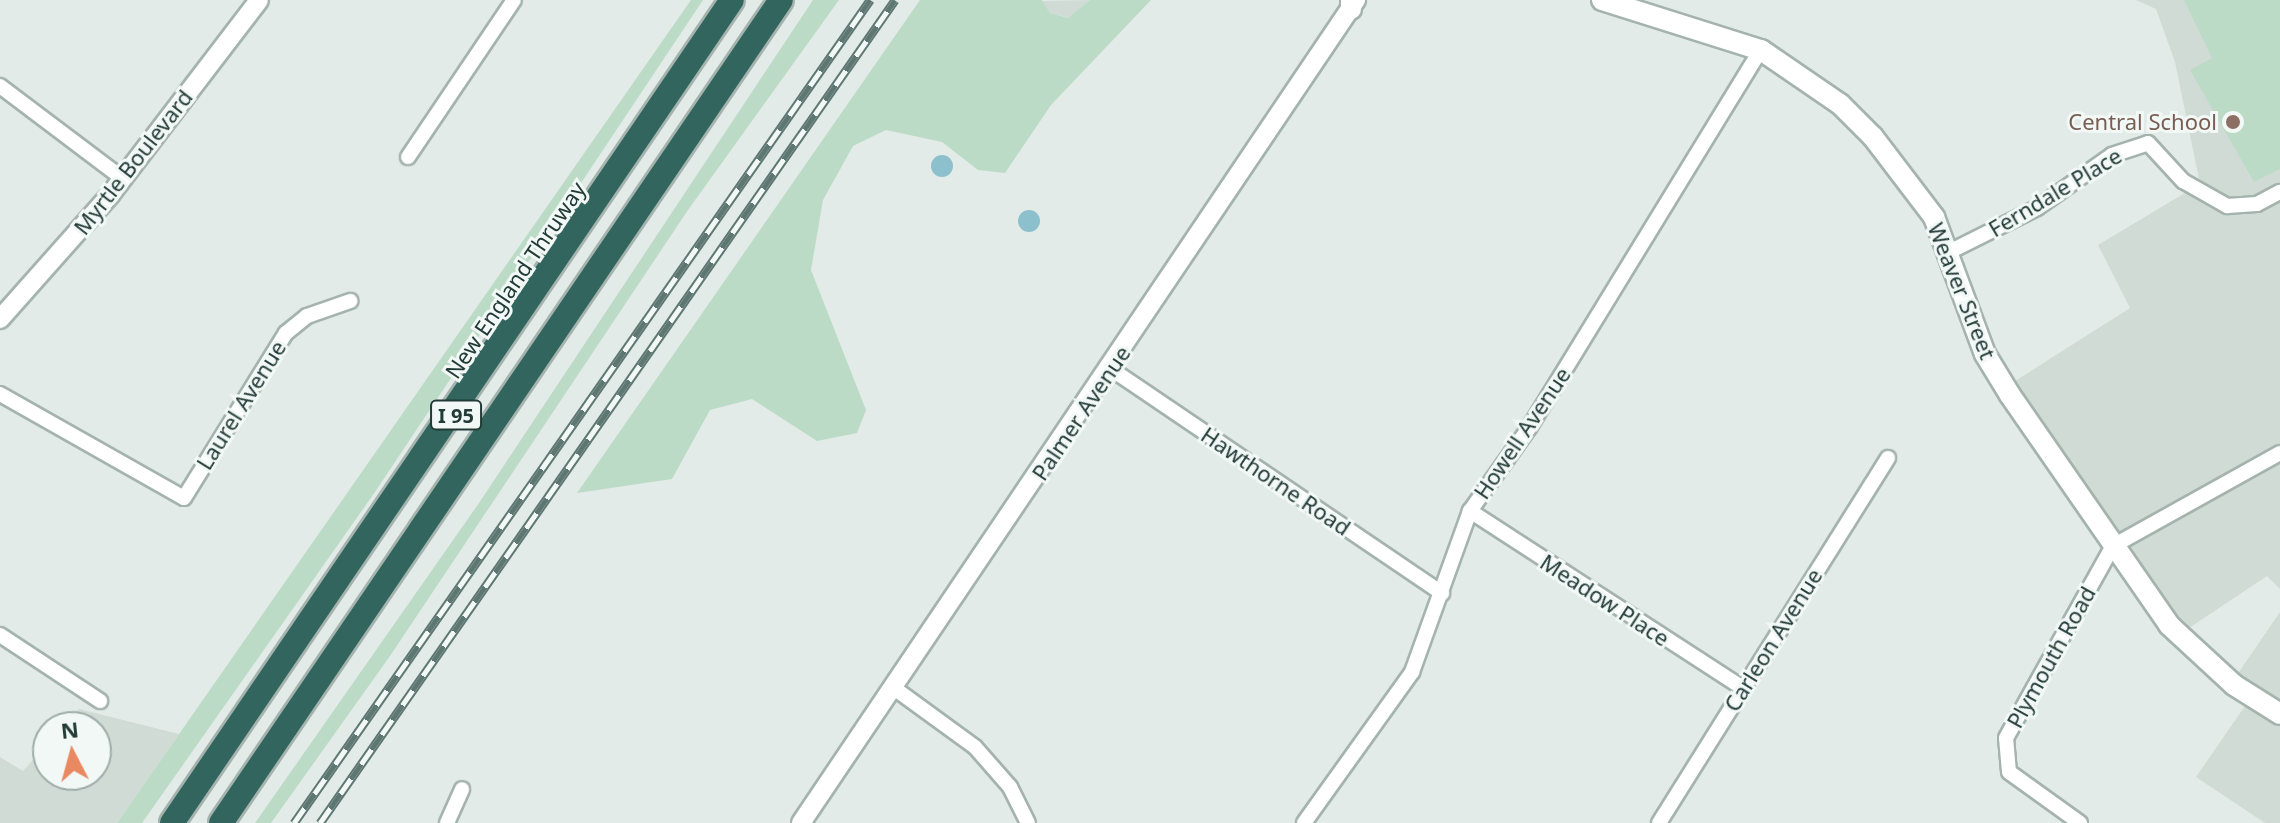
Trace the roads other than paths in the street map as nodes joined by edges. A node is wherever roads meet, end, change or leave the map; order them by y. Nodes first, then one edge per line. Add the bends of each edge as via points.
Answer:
1 (259, 0) edge
2 (514, 0) edge
3 (732, 0) edge
4 (781, 0) edge
5 (1602, 0) edge
6 (1353, 3) edge
7 (1761, 50) junction
8 (0, 86) edge
9 (408, 157) dead end
10 (122, 178) junction
11 (2280, 192) edge
12 (1949, 252) junction
13 (350, 301) dead end
14 (0, 319) edge
15 (1111, 369) junction
16 (0, 394) edge
17 (2280, 453) edge
18 (1888, 458) dead end
19 (1470, 511) junction
20 (2113, 546) junction
21 (1442, 593) junction
22 (0, 635) edge
23 (1741, 687) junction
24 (894, 688) junction
25 (100, 701) dead end
26 (2280, 714) edge
27 (462, 789) dead end
28 (172, 823) edge
29 (221, 823) edge
30 (447, 823) edge
31 (801, 823) edge
32 (1028, 823) edge
33 (1304, 823) edge
34 (1659, 823) edge
35 (2080, 823) edge

1 - 10 street, Myrtle Boulevard
2 - 9 street
3 - 28 highway, New England Thruway / I 95
4 - 29 highway, I 95
5 - 7 main road, Weaver Street
6 - 15 street, Palmer Avenue
7 - 12 main road, Weaver Street via 1840,104 1873,137 1934,217
7 - 19 street, Howell Avenue via 1529,428
8 - 10 street
10 - 14 street, Myrtle Boulevard
11 - 12 street, Ferndale Place via 2257,204 2227,206 2183,181 2148,143 2112,155 2037,208
12 - 20 main road, Weaver Street via 1985,354
13 - 16 street, Laurel Avenue via 316,311 286,333 184,498
15 - 21 street, Hawthorne Road
15 - 24 street, Palmer Avenue
17 - 20 street
18 - 23 street, Carleon Avenue
19 - 21 street, Howell Avenue
19 - 23 street, Meadow Place
20 - 26 main road, Weaver Street via 2202,659
20 - 35 street, Plymouth Road via 2006,738 2009,772
21 - 33 street, Howell Avenue via 1412,672
22 - 25 street
23 - 34 street, Carleon Avenue
24 - 31 street, Palmer Avenue
24 - 32 street via 975,747
27 - 30 street

